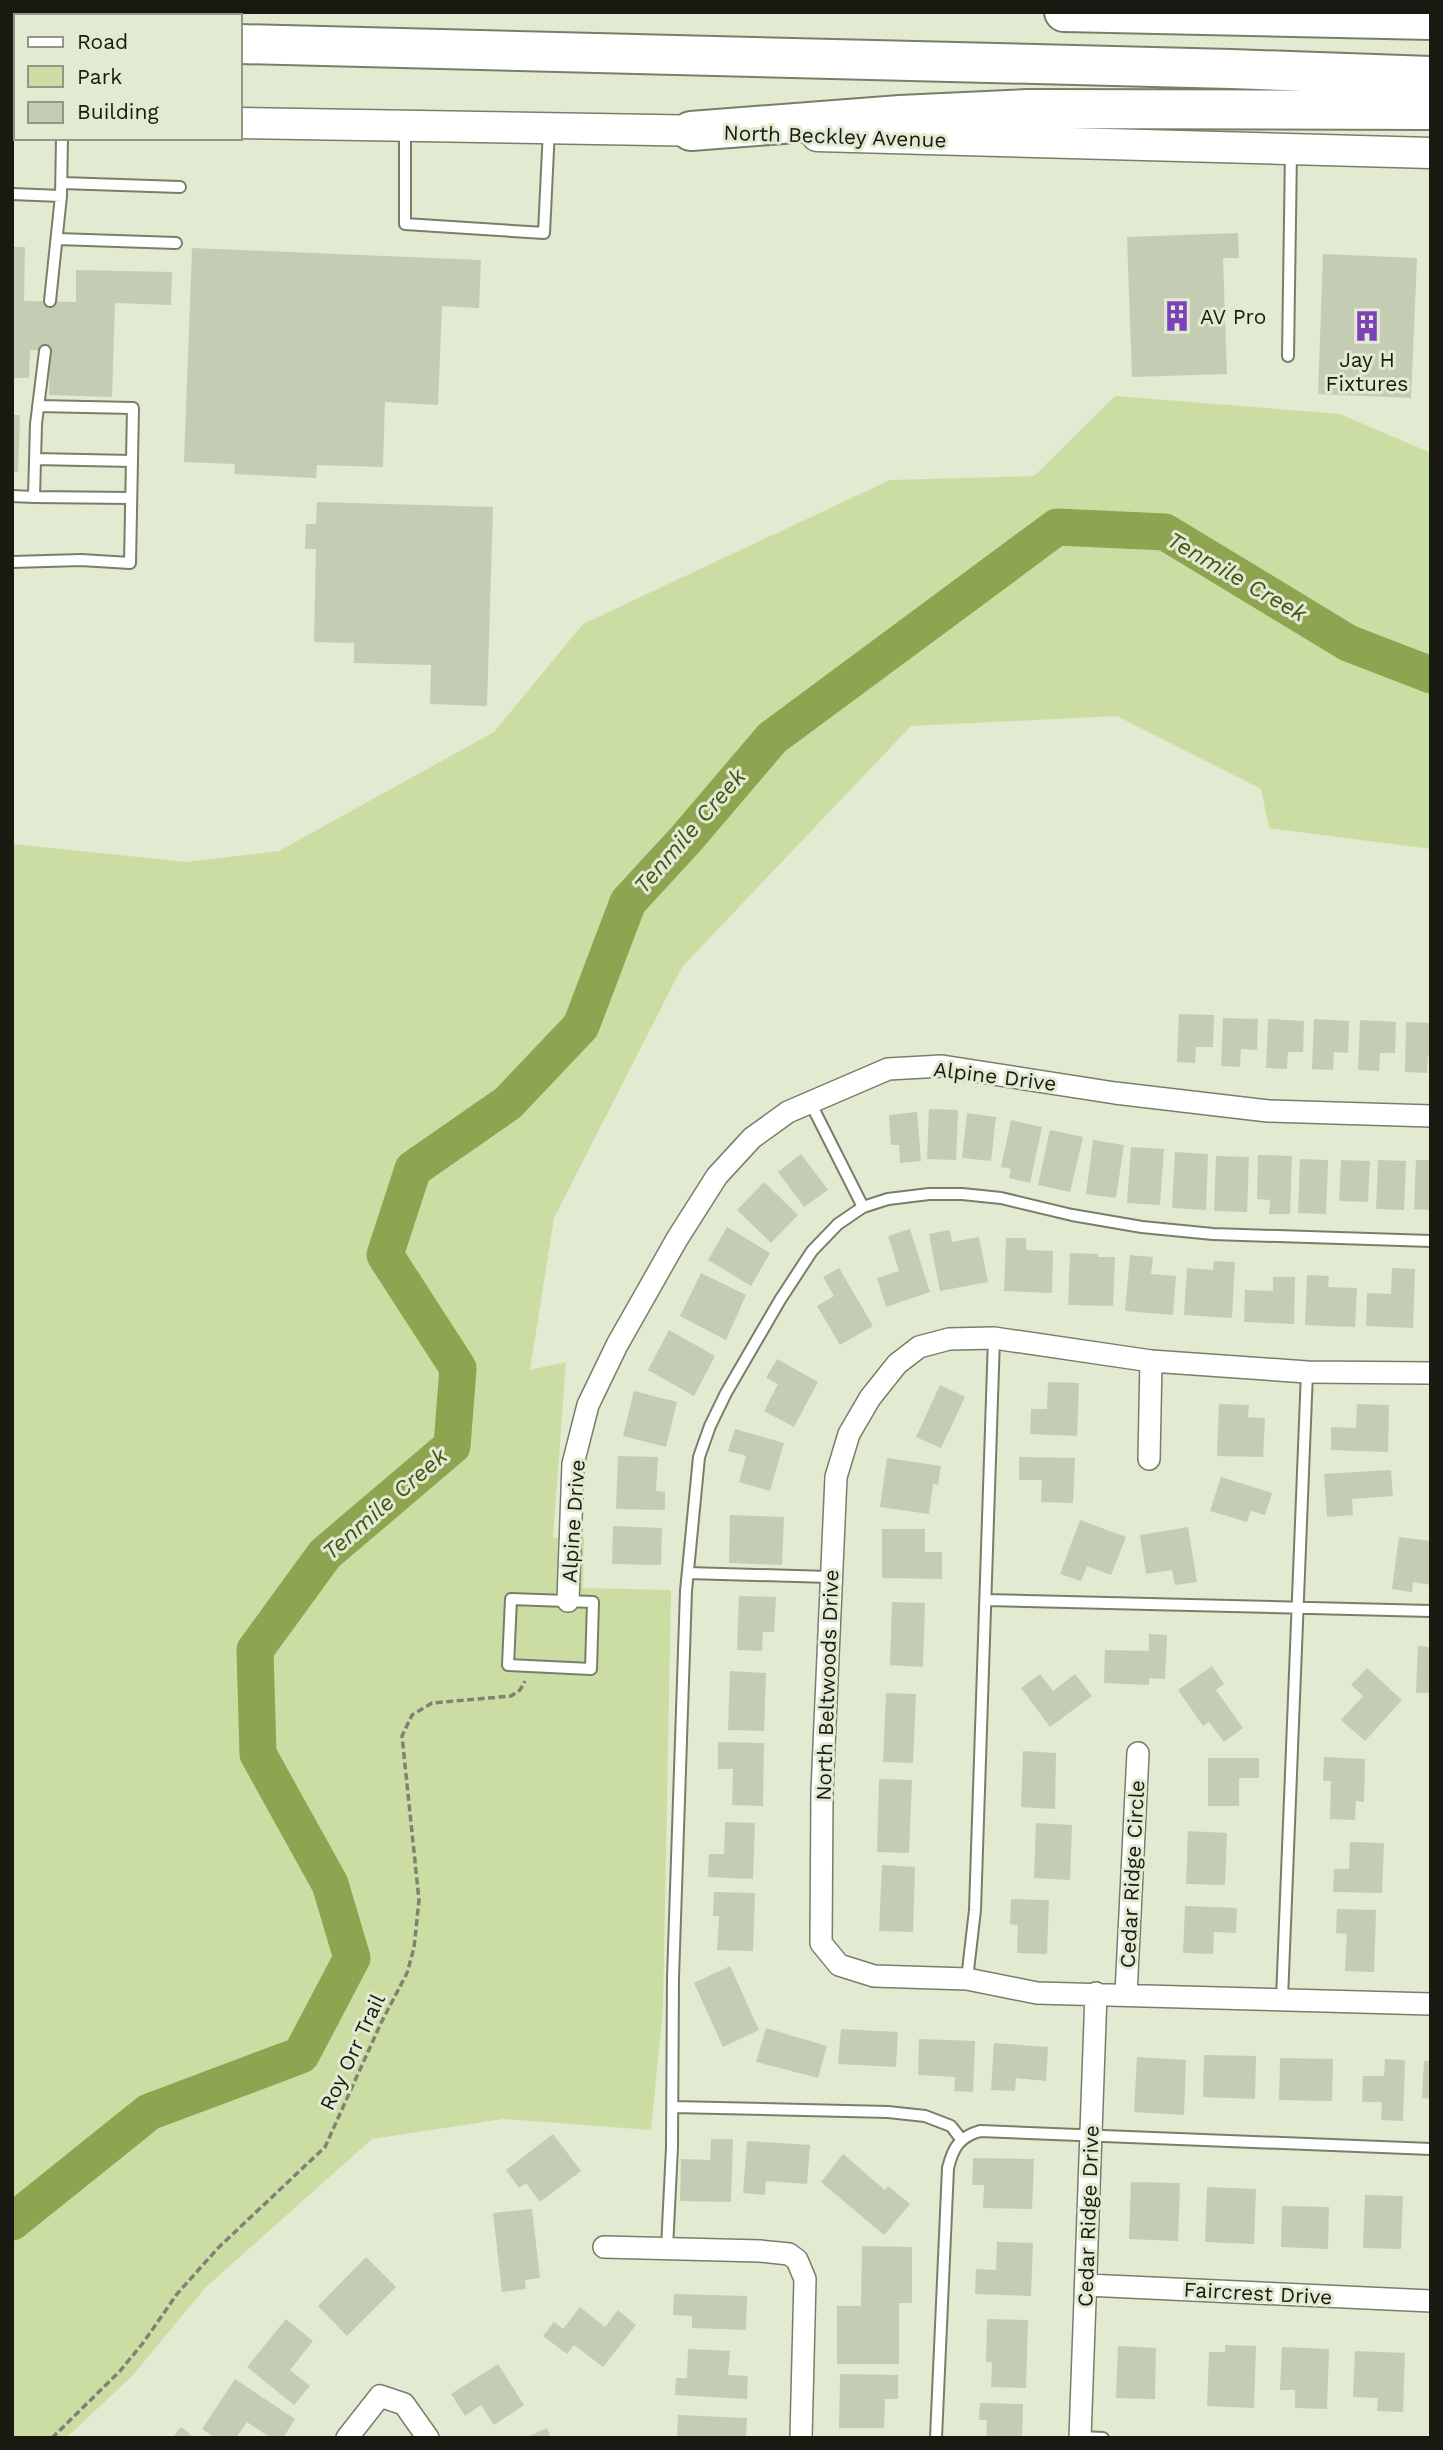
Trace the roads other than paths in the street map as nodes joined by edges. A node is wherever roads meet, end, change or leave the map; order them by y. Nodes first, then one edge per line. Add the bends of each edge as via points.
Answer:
1 (1063, 12) edge
2 (1431, 20) edge
3 (242, 44) edge
4 (1431, 76) edge
5 (1431, 110) edge
6 (242, 123) edge
7 (405, 127) junction
8 (549, 128) junction
9 (691, 131) junction
10 (62, 140) edge
11 (1291, 149) junction
12 (1431, 152) edge
13 (180, 187) dead end
14 (61, 190) junction
15 (12, 194) edge
16 (57, 239) junction
17 (176, 243) dead end
18 (50, 301) dead end
19 (45, 351) dead end
20 (1288, 356) dead end
21 (38, 406) junction
22 (35, 459) junction
23 (132, 461) junction
24 (12, 496) edge
25 (34, 497) junction
26 (131, 498) junction
27 (12, 562) edge
28 (810, 1102) junction
29 (1431, 1116) edge
30 (863, 1207) junction
31 (1431, 1241) edge
32 (994, 1338) junction
33 (1151, 1361) junction
34 (1307, 1372) junction
35 (1431, 1373) edge
36 (1149, 1459) dead end
37 (688, 1573) junction
38 (830, 1577) junction
39 (986, 1600) junction
40 (568, 1601) junction
41 (1296, 1609) junction
42 (1431, 1611) edge
43 (1138, 1753) dead end
44 (967, 1979) junction
45 (1096, 1993) junction
46 (1126, 1994) junction
47 (1282, 1999) junction
48 (1431, 2004) edge
49 (673, 2107) junction
50 (1091, 2136) junction
51 (961, 2139) junction
52 (1431, 2149) edge
53 (604, 2246) dead end
54 (667, 2248) junction
55 (1086, 2285) junction
56 (1431, 2301) edge
57 (1080, 2437) edge
58 (347, 2438) edge
59 (428, 2438) edge
60 (801, 2438) edge
61 (936, 2438) edge
62 (1103, 2438) edge

1 - 2 highway
3 - 4 highway
5 - 9 highway via 1028,109
6 - 7 main road, North Beckley Avenue
7 - 8 main road, North Beckley Avenue
7 - 8 lane via 405,224 544,233
8 - 9 main road, North Beckley Avenue
9 - 11 main road, North Beckley Avenue
10 - 14 lane
11 - 12 main road, North Beckley Avenue
11 - 20 lane
13 - 14 lane
14 - 15 lane
14 - 16 lane
16 - 17 lane
16 - 18 lane
19 - 21 lane
21 - 22 lane
21 - 23 lane via 133,408
22 - 23 lane
22 - 25 lane
23 - 26 lane
24 - 25 lane
25 - 26 lane
26 - 27 lane via 130,563
28 - 29 street, Alpine Drive via 888,1069 942,1066 1268,1111
28 - 30 lane
28 - 40 street, Alpine Drive via 752,1138 717,1176 617,1345 588,1405 573,1464
30 - 31 lane via 888,1199 962,1194 1178,1230
30 - 37 lane via 812,1251 710,1426 699,1457
32 - 33 street, North Beltwoods Drive
32 - 38 street, North Beltwoods Drive via 949,1339 919,1347 897,1364 870,1398 849,1434 836,1477
32 - 39 lane
33 - 34 street, North Beltwoods Drive
33 - 36 street
34 - 35 street, North Beltwoods Drive
34 - 41 lane
37 - 38 lane
37 - 49 lane via 673,1978
38 - 44 street, North Beltwoods Drive via 821,1942 839,1965 874,1976
39 - 41 lane
39 - 44 lane via 975,1910
40 - 40 lane via 511,1599 508,1665 591,1669 593,1602
41 - 42 lane
41 - 47 lane
43 - 46 street, Cedar Ridge Circle
44 - 45 street, North Beltwoods Drive via 1037,1993
45 - 46 street, North Beltwoods Drive
45 - 50 street, Cedar Ridge Drive
46 - 47 street, North Beltwoods Drive
47 - 48 street, North Beltwoods Drive
49 - 51 lane via 925,2116 951,2126
49 - 54 lane
50 - 51 lane via 980,2131
50 - 52 lane
50 - 55 street, Cedar Ridge Drive
51 - 61 lane via 948,2168
53 - 54 street
54 - 60 street via 760,2250 789,2254 797,2260 805,2279
55 - 56 street, Faircrest Drive
55 - 57 street, Cedar Ridge Drive
57 - 62 lane
58 - 59 street via 380,2396 404,2404

